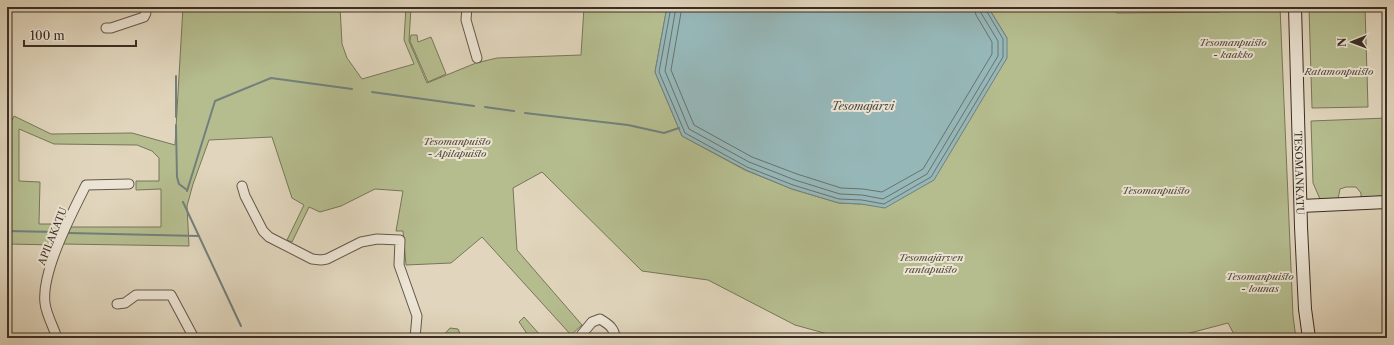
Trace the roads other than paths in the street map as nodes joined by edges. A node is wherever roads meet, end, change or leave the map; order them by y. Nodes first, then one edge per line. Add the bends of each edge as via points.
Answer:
1 (144, 7) edge
2 (467, 7) edge
3 (1295, 7) edge
4 (106, 28) dead end
5 (476, 58) dead end
6 (129, 184) dead end
7 (242, 186) dead end
8 (1387, 202) edge
9 (1301, 206) junction
10 (117, 304) dead end
11 (57, 338) edge
12 (194, 338) edge
13 (415, 338) edge
14 (586, 338) edge
15 (615, 338) edge
16 (1309, 338) edge

1 - 4 street via 144,17
2 - 5 street via 466,20
3 - 9 main road, TESOMANKATU
6 - 11 street, APILAKATU via 86,185 62,234 45,294 45,303
7 - 13 street via 263,231 269,237 312,259 327,259 362,242 377,238 400,240 399,265 417,316
8 - 9 main road
9 - 16 main road, TESOMANKATU via 1305,309
10 - 12 street via 125,303 136,296 171,295
14 - 15 street via 582,334 592,322 600,319 611,325

